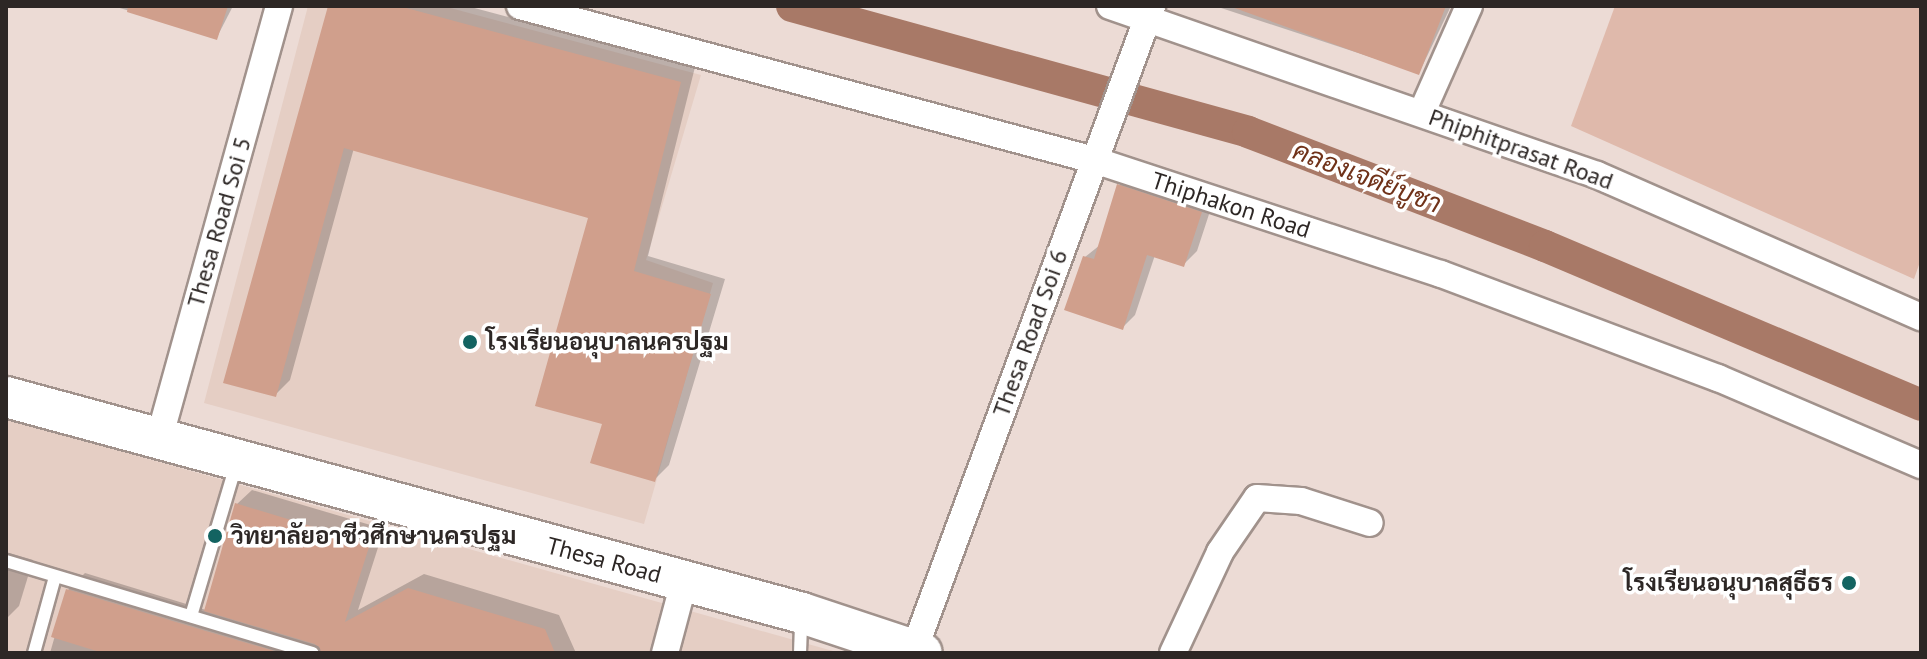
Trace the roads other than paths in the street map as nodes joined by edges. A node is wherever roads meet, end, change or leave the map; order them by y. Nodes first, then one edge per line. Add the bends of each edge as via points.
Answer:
1 (279, 6) edge
2 (520, 6) edge
3 (1110, 6) edge
4 (1469, 6) edge
5 (1150, 12) edge
6 (1422, 112) junction
7 (1094, 160) junction
8 (1921, 317) edge
9 (6, 397) edge
10 (159, 439) junction
11 (238, 459) junction
12 (1921, 465) edge
13 (1370, 523) dead end
14 (6, 561) edge
15 (55, 577) junction
16 (684, 582) junction
17 (802, 613) junction
18 (191, 616) junction
19 (918, 652) edge
20 (34, 653) edge
21 (312, 653) edge
22 (665, 653) edge
23 (800, 653) edge
24 (1173, 653) edge

1 - 10 street, Thesa Road Soi 5
2 - 7 street, Thiphakon Road
3 - 5 street, Phiphitprasat Road
4 - 6 street
5 - 6 street, Phiphitprasat Road
5 - 7 street, Thesa Road Soi 6
6 - 8 street, Phiphitprasat Road via 1597,175
7 - 12 street, Thiphakon Road via 1441,274 1718,378
7 - 19 street, Thesa Road Soi 6
9 - 10 main road, Thesa Road
10 - 11 main road, Thesa Road
11 - 16 main road, Thesa Road
11 - 18 lane
13 - 24 street via 1301,501 1257,498 1220,552
14 - 15 lane
15 - 18 lane
15 - 20 lane
16 - 17 main road, Thesa Road
16 - 22 street
17 - 19 main road, Thesa Road
17 - 23 lane
18 - 21 lane

